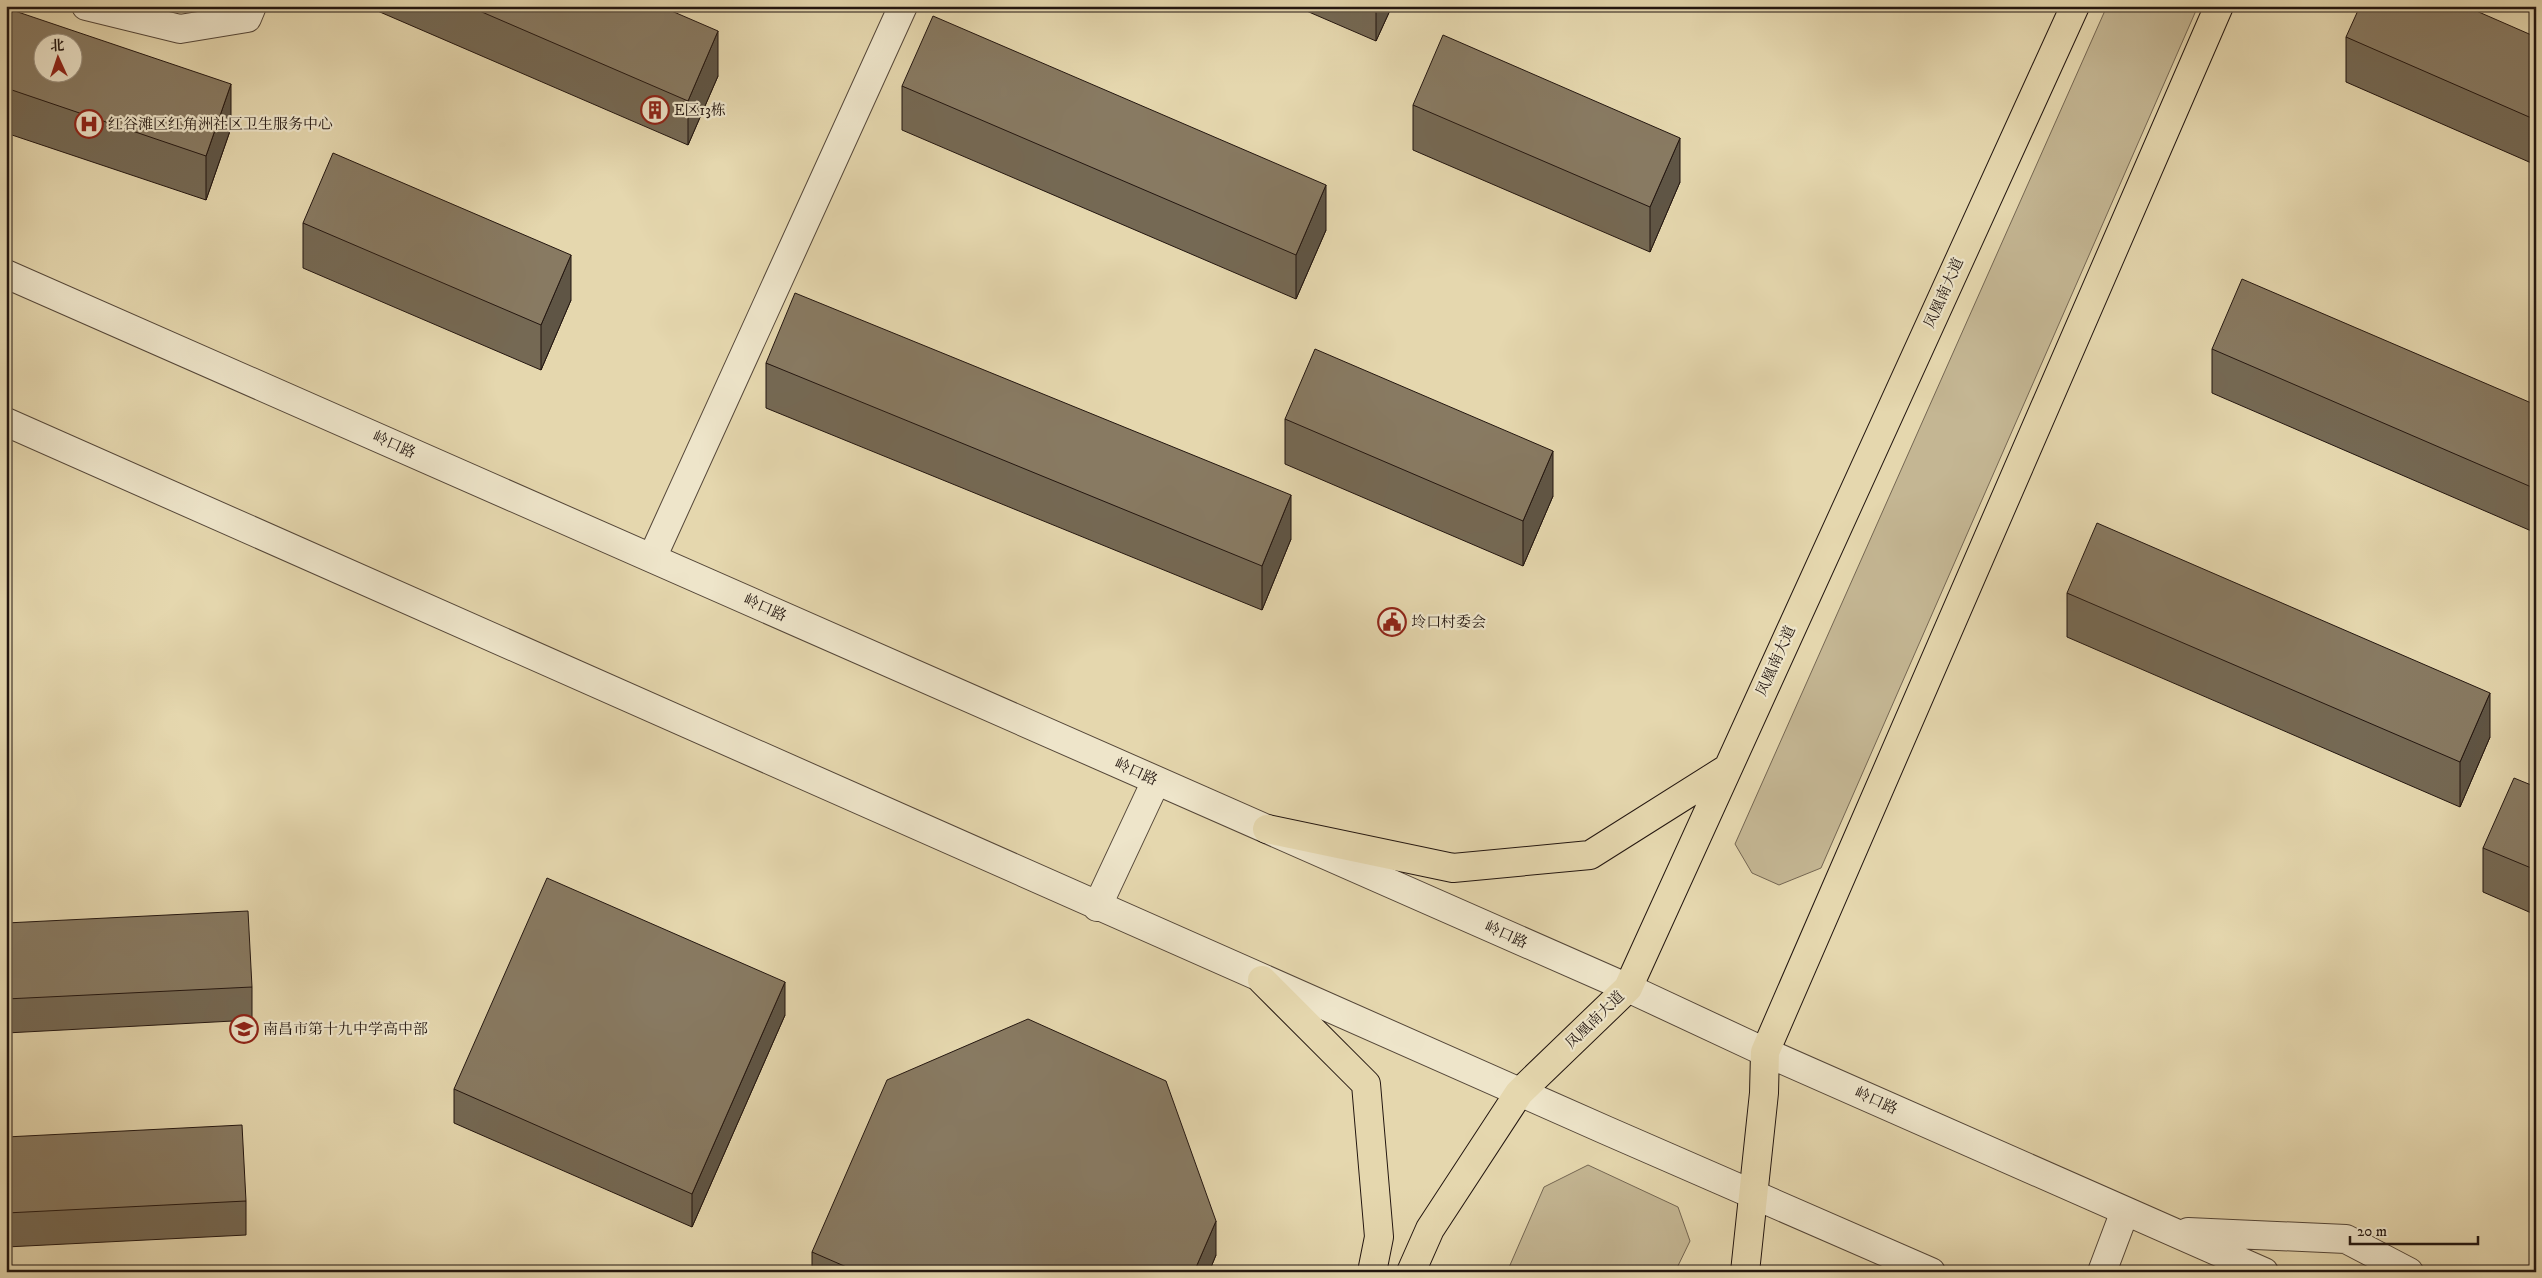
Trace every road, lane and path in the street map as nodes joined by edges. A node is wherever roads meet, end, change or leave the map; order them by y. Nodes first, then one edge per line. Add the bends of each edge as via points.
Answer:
1 (86, 6) edge
2 (252, 6) edge
3 (903, 6) edge
4 (2074, 6) edge
5 (2219, 6) edge
6 (6, 274) edge
7 (6, 422) edge
8 (652, 558) junction
9 (1728, 768) junction
10 (1156, 781) junction
11 (1267, 830) junction
12 (1097, 907) junction
13 (1262, 980) junction
14 (1628, 988) junction
15 (1765, 1052) junction
16 (1519, 1093) junction
17 (1752, 1194) junction
18 (2125, 1211) junction
19 (2172, 1232) junction
20 (1372, 1272) edge
21 (1411, 1272) edge
22 (1745, 1272) edge
23 (1931, 1272) edge
24 (2102, 1272) edge
25 (2264, 1272) edge
26 (2409, 1272) edge

1 - 2 street via 180,29 247,18
3 - 8 street
4 - 9 main road, 凤凰南大道
5 - 15 main road
6 - 8 street, 岭口路
7 - 12 street
8 - 10 street, 岭口路
9 - 11 main road via 1590,855 1453,868
9 - 14 main road, 凤凰南大道
10 - 11 street, 岭口路
10 - 12 street
11 - 14 street, 岭口路
12 - 13 street
13 - 16 street
13 - 20 main road via 1366,1084 1379,1237
14 - 15 street, 岭口路
14 - 16 main road, 凤凰南大道
15 - 17 main road via 1764,1093
15 - 18 street, 岭口路
16 - 17 street
16 - 21 main road, 凤凰南大道 via 1430,1229
17 - 22 main road
17 - 23 street
18 - 19 street, 岭口路
18 - 24 street
19 - 25 street, 岭口路
19 - 26 street via 2346,1240

